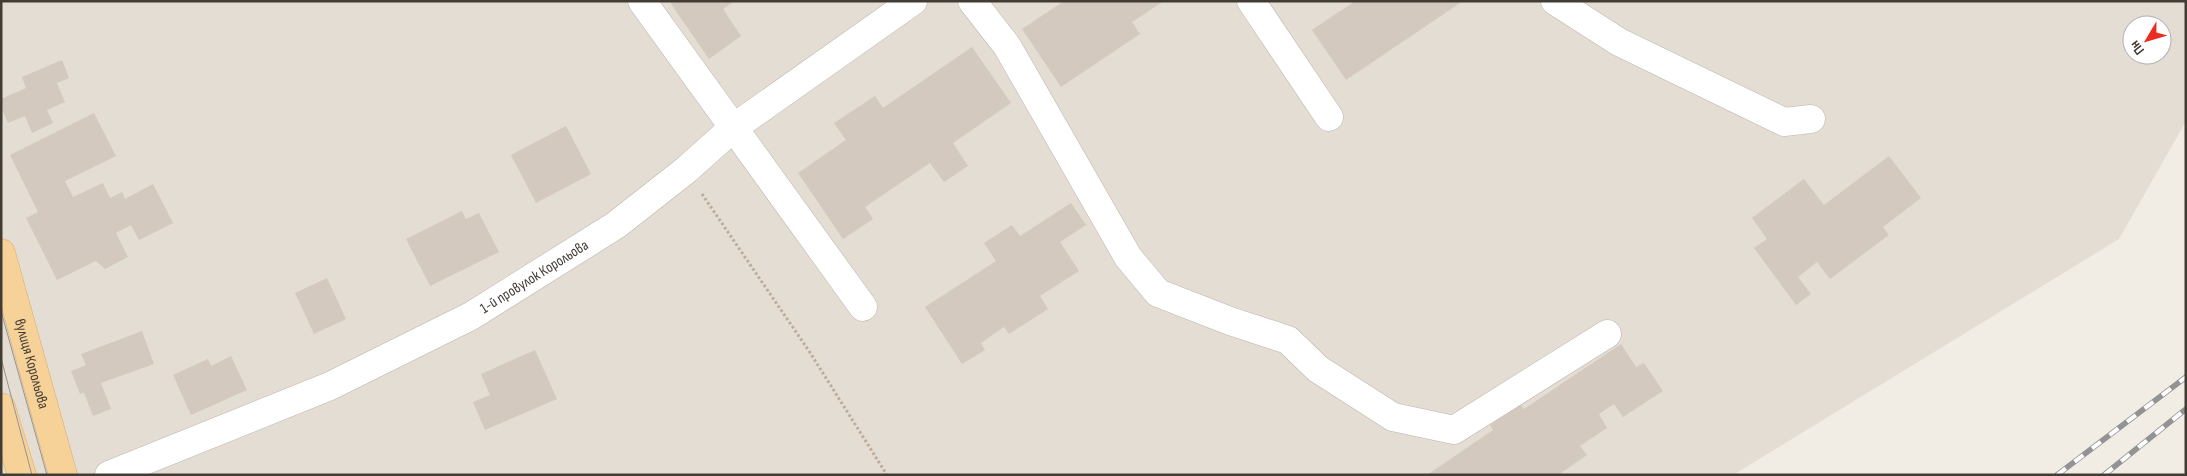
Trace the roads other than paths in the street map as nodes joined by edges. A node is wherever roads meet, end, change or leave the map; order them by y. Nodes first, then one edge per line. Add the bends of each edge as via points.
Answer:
1 (642, 1) edge
2 (913, 1) edge
3 (972, 1) edge
4 (1252, 1) edge
5 (1555, 1) edge
6 (1329, 117) dead end
7 (1810, 119) dead end
8 (733, 128) junction
9 (1, 253) edge
10 (862, 307) dead end
11 (1607, 334) dead end
12 (1, 406) edge
13 (22, 475) edge
14 (63, 475) edge
15 (109, 475) edge

1 - 8 street
2 - 8 street, 1-й провулок Корольова
3 - 11 street via 1007,46 1128,257 1158,293 1288,340 1318,369 1393,417 1454,430
4 - 6 street
5 - 7 street via 1619,42 1784,122
8 - 10 street
8 - 15 street, 1-й провулок Корольова via 616,225 471,316 330,386
9 - 14 main road, вулиця Корольова
12 - 13 main road

